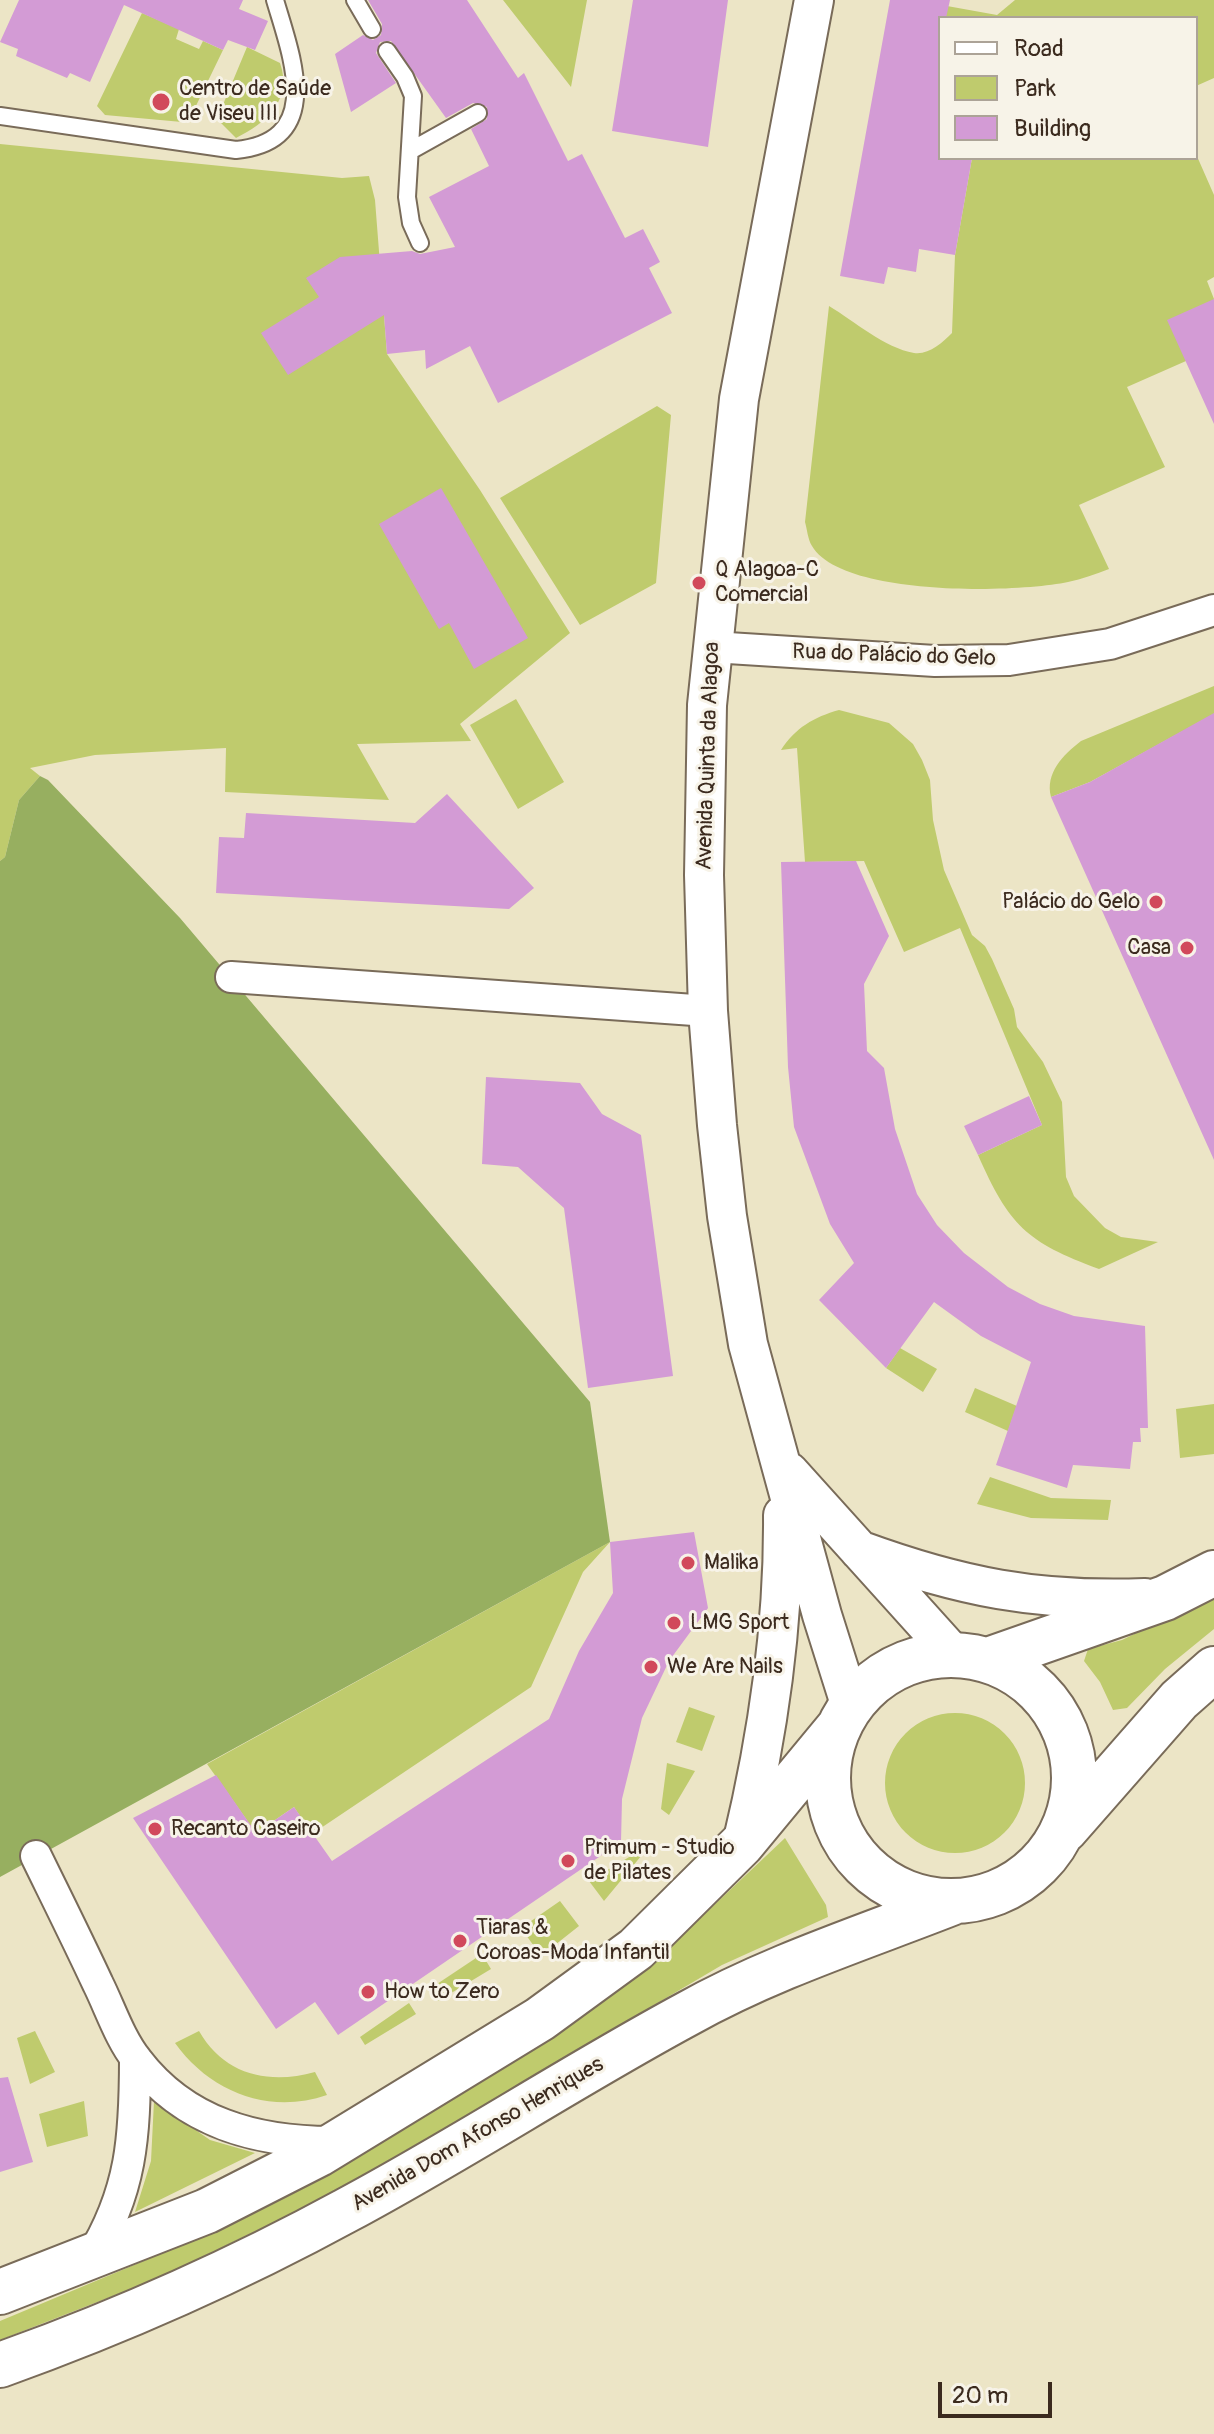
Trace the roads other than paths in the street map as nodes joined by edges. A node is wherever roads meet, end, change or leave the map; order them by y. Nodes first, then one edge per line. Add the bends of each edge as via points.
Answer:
1 (275, 0) edge
2 (355, 0) edge
3 (814, 0) edge
4 (372, 29) dead end
5 (387, 51) dead end
6 (478, 113) dead end
7 (0, 116) edge
8 (410, 151) junction
9 (420, 243) dead end
10 (1214, 610) edge
11 (712, 647) junction
12 (231, 977) dead end
13 (708, 1011) junction
14 (782, 1464) junction
15 (859, 1550) junction
16 (1214, 1573) edge
17 (1165, 1598) junction
18 (970, 1657) junction
19 (1214, 1669) edge
20 (844, 1717) junction
21 (1061, 1835) junction
22 (742, 1844) junction
23 (36, 1856) dead end
24 (954, 1902) junction
25 (135, 2058) junction
26 (338, 2142) junction
27 (89, 2260) junction
28 (0, 2292) edge
29 (0, 2365) edge

1 - 7 lane via 298,89 283,127 260,145 236,150
2 - 4 lane
3 - 11 street, Avenida Quinta da Alagoa via 739,399
5 - 8 lane via 413,96
6 - 8 lane
8 - 9 lane via 407,197
10 - 11 street, Rua do Palácio do Gelo via 1110,644 1009,660 935,661
11 - 13 street, Avenida Quinta da Alagoa via 705,752
12 - 13 street
13 - 14 street, Avenida Quinta da Alagoa via 727,1216 748,1344
14 - 15 street
14 - 20 street, Avenida Quinta da Alagoa
14 - 22 street via 780,1628
15 - 17 street via 991,1591 1079,1600
15 - 18 street
16 - 17 main road
17 - 18 main road
18 - 20 main road via 917,1660 884,1674
18 - 21 main road via 1020,1676 1047,1700 1065,1731 1074,1765 1073,1801
19 - 21 main road via 1179,1700
20 - 22 main road
20 - 24 main road via 827,1768 831,1809 848,1847 876,1877 913,1896
21 - 24 main road via 1042,1862 1017,1883
22 - 26 main road via 636,1949 540,2019
23 - 25 street
24 - 29 main road, Avenida Dom Afonso Henriques via 689,2012 386,2189 226,2273
25 - 26 street via 162,2089 220,2124 263,2138
25 - 27 street via 129,2167 109,2228
26 - 27 main road via 207,2211
27 - 28 main road

